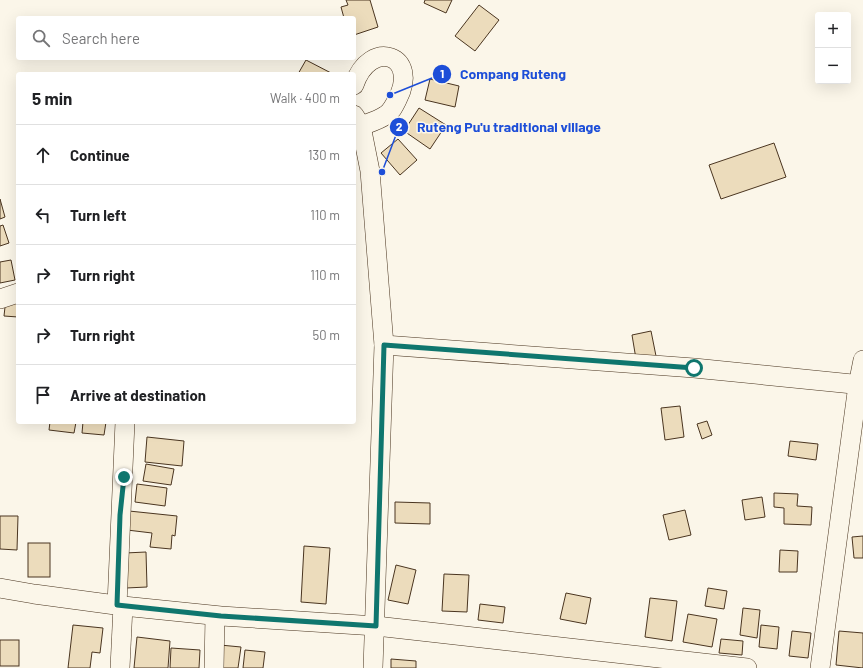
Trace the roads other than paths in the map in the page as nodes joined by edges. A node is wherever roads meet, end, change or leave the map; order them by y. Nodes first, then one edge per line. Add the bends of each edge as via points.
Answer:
1 (356, 81) edge
2 (357, 120) edge
3 (16, 294) edge
4 (0, 299) edge
5 (384, 345) junction
6 (863, 360) edge
7 (860, 385) edge
8 (125, 424) edge
9 (0, 588) edge
10 (120, 606) junction
11 (215, 616) junction
12 (376, 626) junction
13 (120, 668) edge
14 (214, 668) edge
15 (374, 668) edge
16 (747, 668) edge
17 (820, 668) edge

1 - 2 street via 366,63 376,58 390,56 401,66 403,87 390,112 383,118
2 - 5 street via 370,171
3 - 4 street
5 - 7 street via 694,368
5 - 12 street
6 - 7 street
7 - 17 street
8 - 10 street
9 - 10 street
10 - 11 street
10 - 13 street
11 - 12 street
11 - 14 street
12 - 15 street
12 - 16 street

